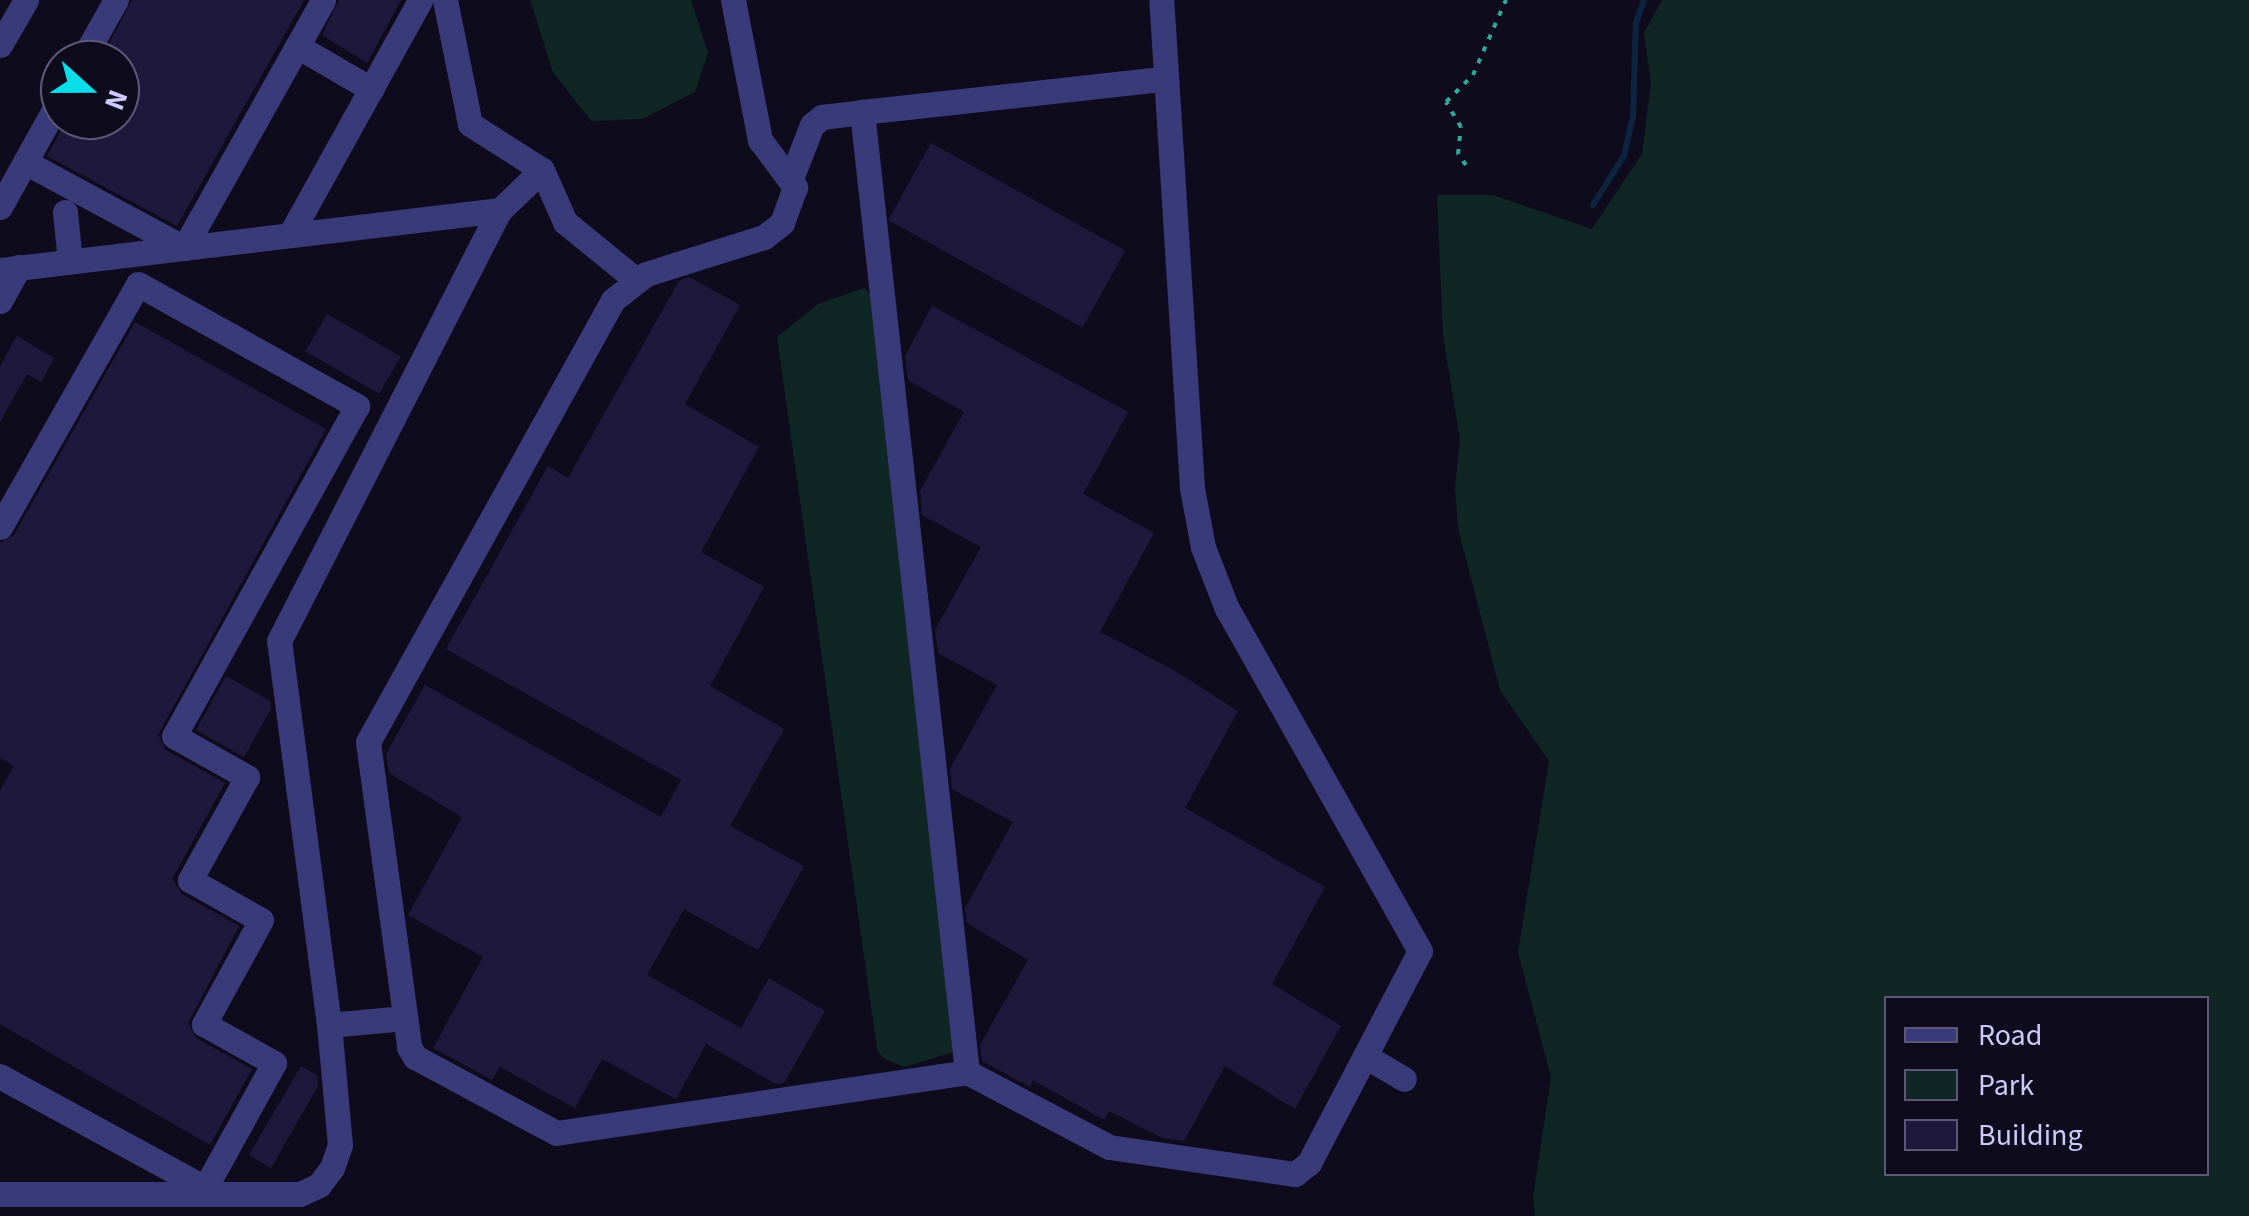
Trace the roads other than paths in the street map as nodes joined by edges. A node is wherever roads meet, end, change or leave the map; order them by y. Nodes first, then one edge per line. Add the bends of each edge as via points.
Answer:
1 (26, 0) edge
2 (116, 0) edge
3 (323, 0) edge
4 (420, 0) edge
5 (445, 0) edge
6 (734, 0) edge
7 (1161, 0) edge
8 (93, 40) edge
9 (0, 45) edge
10 (297, 46) junction
11 (1163, 79) junction
12 (371, 89) junction
13 (862, 112) junction
14 (40, 135) edge
15 (25, 162) junction
16 (542, 170) junction
17 (792, 176) junction
18 (0, 207) edge
19 (500, 210) junction
20 (66, 212) dead end
21 (290, 235) junction
22 (184, 248) junction
23 (135, 254) junction
24 (70, 261) junction
25 (10, 269) edge
26 (636, 280) junction
27 (138, 284) junction
28 (0, 301) edge
29 (357, 406) junction
30 (390, 424) junction
31 (0, 527) edge
32 (405, 1018) junction
33 (329, 1025) junction
34 (1365, 1056) junction
35 (967, 1072) junction
36 (0, 1076) edge
37 (1404, 1078) dead end
38 (206, 1192) junction
39 (0, 1194) edge

1 - 9 lane
2 - 8 lane
3 - 10 lane
4 - 12 lane
5 - 16 lane via 470,124
6 - 17 lane via 760,140
7 - 11 lane
10 - 12 lane
10 - 22 lane
11 - 13 lane
11 - 34 lane via 1192,488 1203,547 1227,609 1420,952
12 - 21 lane
13 - 17 lane via 822,117 812,125
13 - 35 lane
14 - 15 lane
15 - 18 lane
15 - 22 lane
16 - 19 lane
16 - 26 lane via 565,222
17 - 26 lane via 795,187 782,223 764,237
19 - 21 lane
19 - 30 lane
20 - 24 lane
21 - 22 lane
22 - 23 lane
23 - 24 lane
23 - 27 lane
24 - 25 lane
25 - 28 lane
26 - 32 lane via 613,300 368,742
27 - 29 lane
27 - 31 lane
29 - 30 lane
29 - 38 lane via 174,736 248,777 190,880 261,920 204,1024 274,1063
30 - 33 lane via 279,641
32 - 33 lane
32 - 35 lane via 415,1057 556,1133
33 - 38 lane via 340,1145 332,1168 300,1194
34 - 35 lane via 1296,1174 1109,1147
34 - 37 lane
36 - 38 lane
38 - 39 lane

